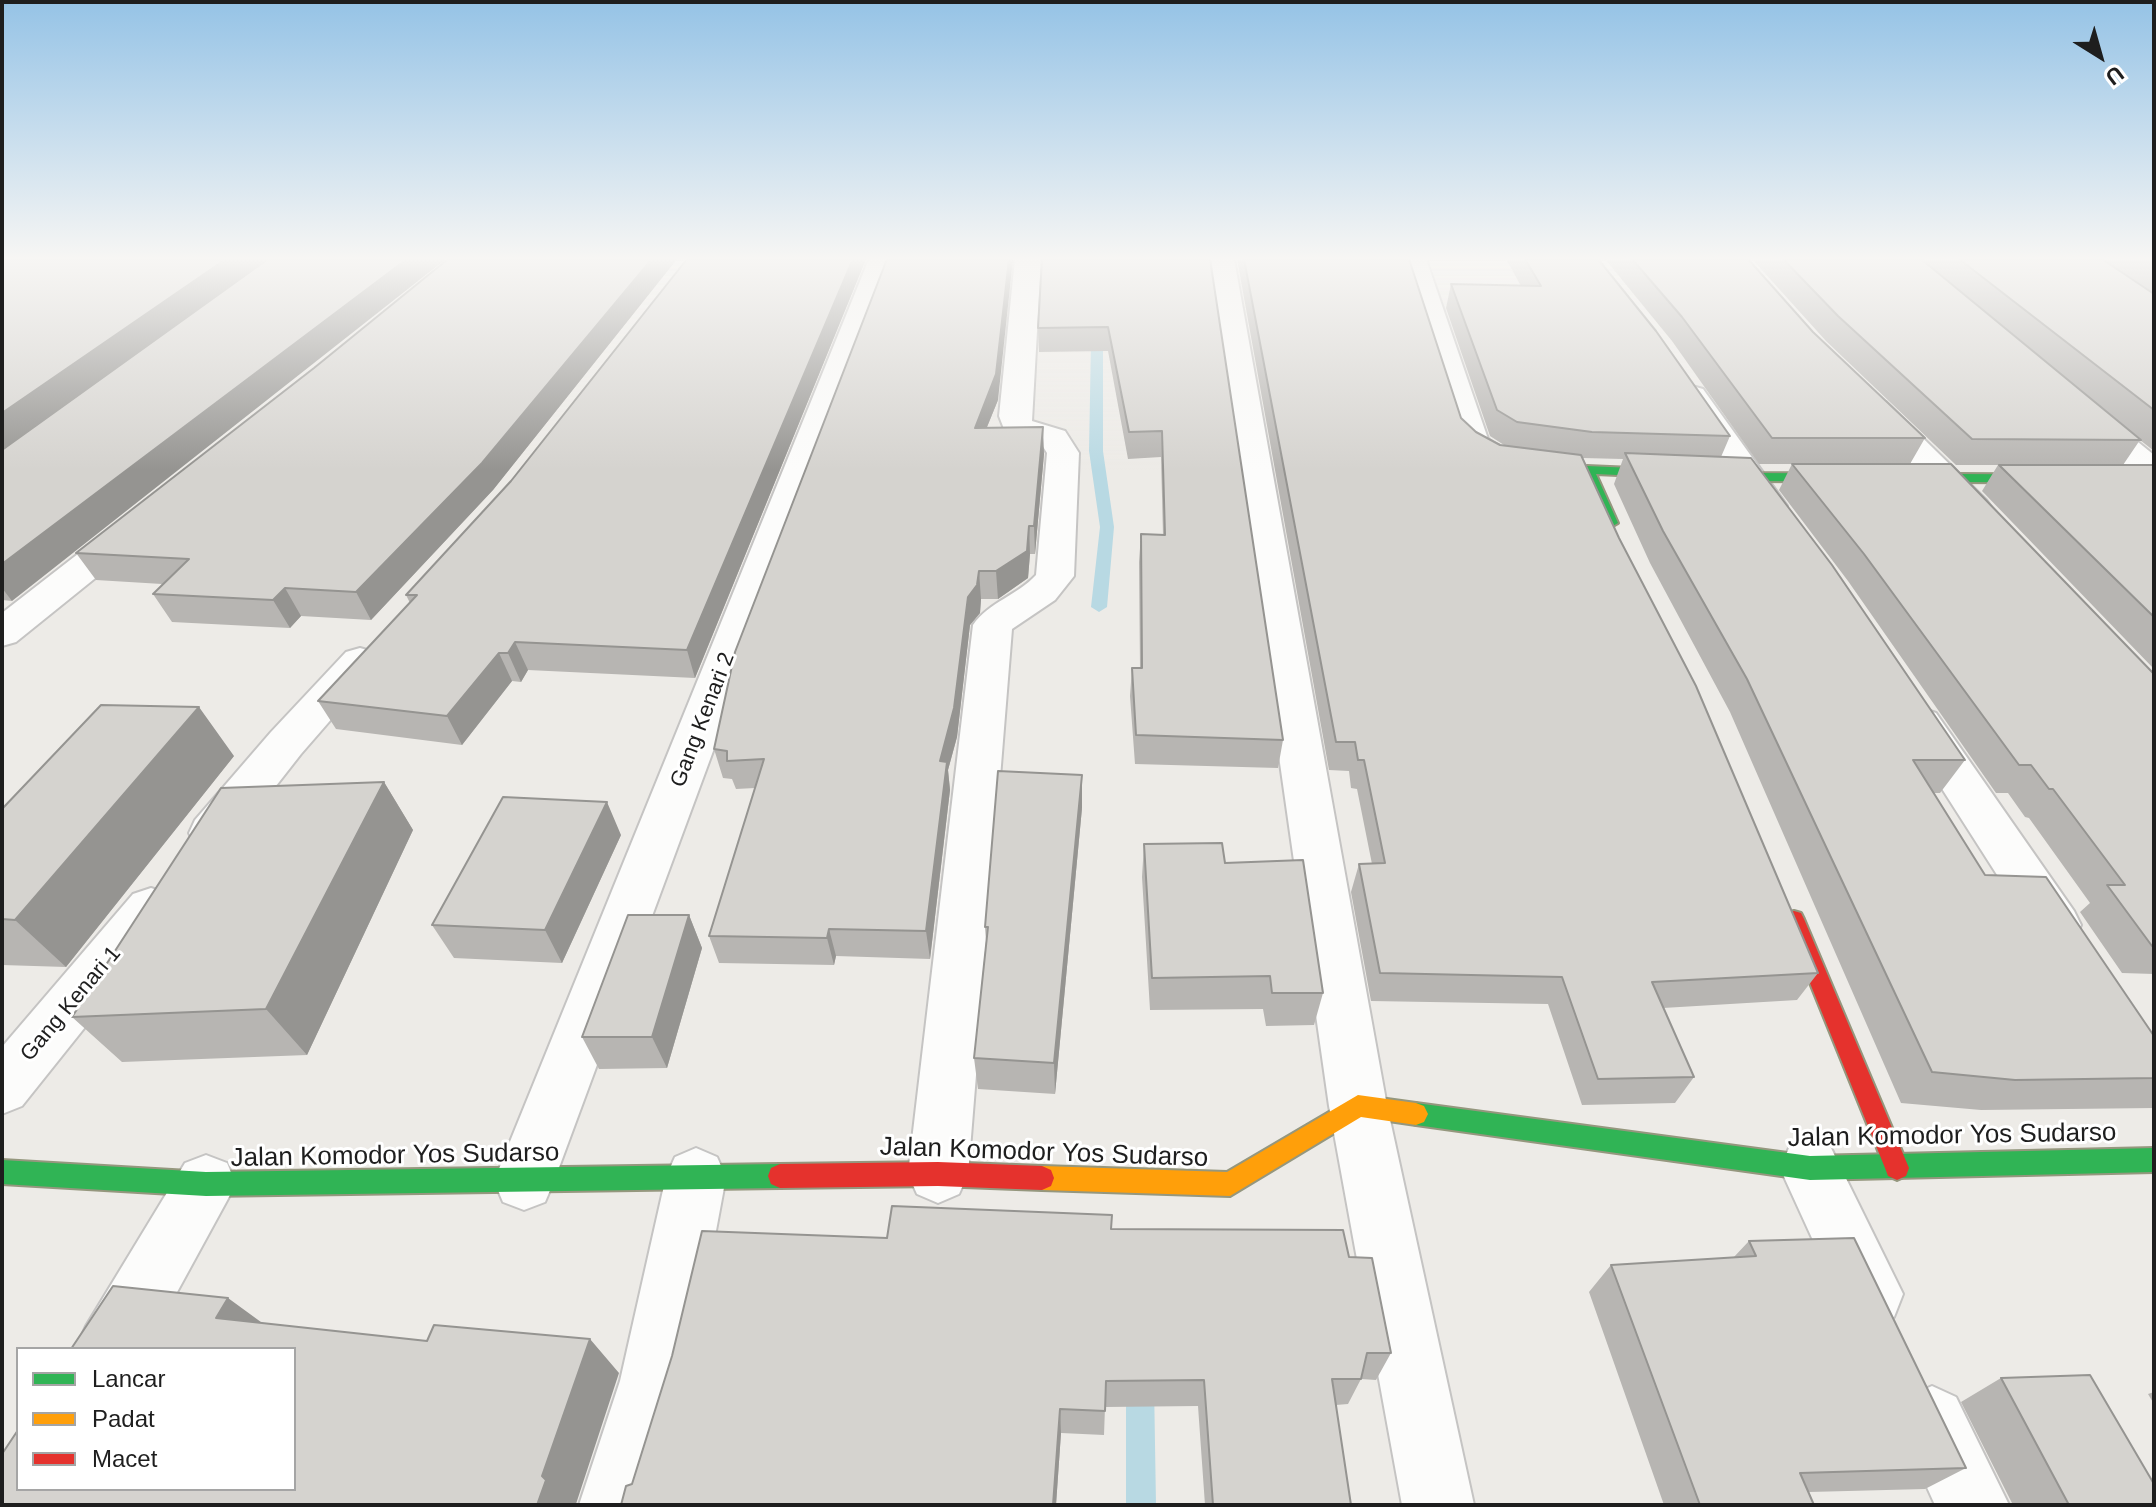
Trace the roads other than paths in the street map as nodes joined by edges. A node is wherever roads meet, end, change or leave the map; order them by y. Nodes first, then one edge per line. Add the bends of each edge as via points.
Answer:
1 (855, 329) edge
2 (1022, 329) edge
3 (1232, 329) edge
4 (1436, 329) edge
5 (1669, 362) edge
6 (1858, 393) edge
7 (2069, 401) edge
8 (1558, 467) junction
9 (2154, 472) edge
10 (1748, 477) junction
11 (1947, 479) junction
12 (2154, 479) edge
13 (152, 514) edge
14 (1993, 527) edge
15 (1617, 537) edge
16 (1795, 540) edge
17 (2, 633) edge
18 (381, 638) edge
19 (1898, 690) edge
20 (1787, 904) edge
21 (2075, 952) edge
22 (2, 1088) edge
23 (1358, 1106) junction
24 (2154, 1160) edge
25 (1810, 1168) junction
26 (1897, 1168) junction
27 (2, 1172) edge
28 (938, 1174) junction
29 (696, 1177) junction
30 (524, 1181) junction
31 (206, 1184) junction
32 (110, 1347) edge
33 (615, 1505) edge
34 (1438, 1505) edge
35 (1973, 1505) edge

1 - 30 street, Gang Kenari 2
2 - 28 street via 1017,427 1054,438 1063,453 1055,576 1032,601 1009,609 993,625
3 - 23 street
4 - 8 street via 1473,443 1499,460
5 - 10 street
6 - 11 street
7 - 9 street
8 - 10 street
8 - 15 street
10 - 11 street
10 - 16 street
11 - 12 street
11 - 14 street
13 - 17 street
18 - 22 street, Gang Kenari 1 via 286,743
19 - 21 street
20 - 26 street
23 - 25 street, Jalan Komodor Yos Sudarso
23 - 28 street, Jalan Komodor Yos Sudarso via 1230,1184
23 - 34 street
24 - 26 street, Jalan Komodor Yos Sudarso
25 - 26 street, Jalan Komodor Yos Sudarso
25 - 35 street
27 - 31 street, Jalan Komodor Yos Sudarso
28 - 29 street, Jalan Komodor Yos Sudarso
29 - 30 street, Jalan Komodor Yos Sudarso
29 - 33 street via 654,1381
30 - 31 street, Jalan Komodor Yos Sudarso
31 - 32 street

